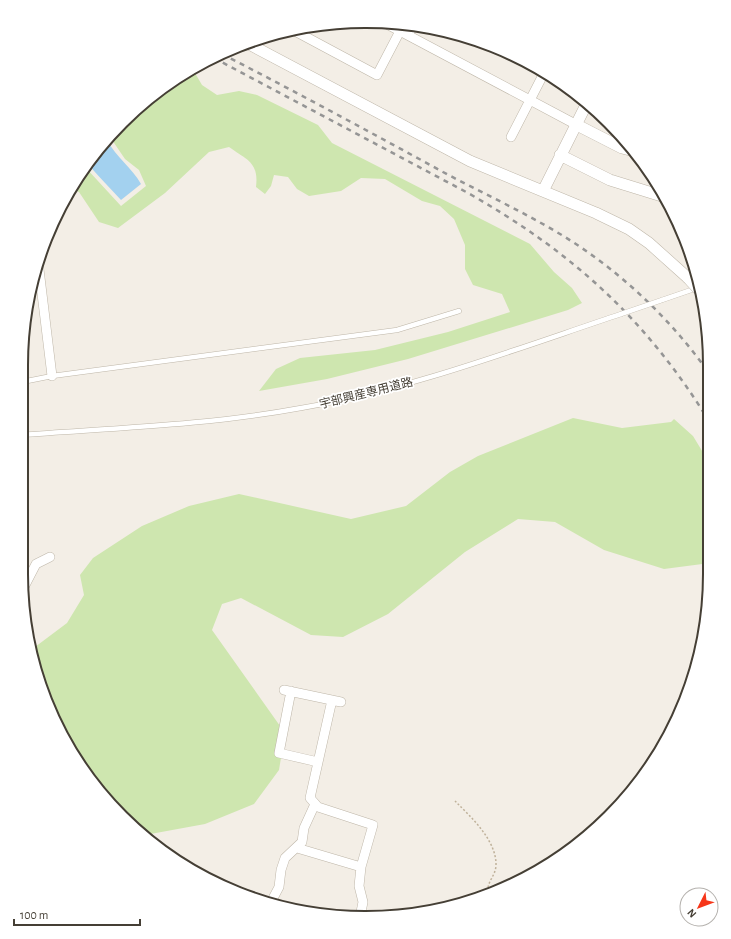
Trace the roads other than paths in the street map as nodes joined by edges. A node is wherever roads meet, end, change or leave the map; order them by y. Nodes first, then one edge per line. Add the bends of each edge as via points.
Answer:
1 (398, 30) edge
2 (407, 31) edge
3 (404, 33) junction
4 (301, 34) edge
5 (254, 47) edge
6 (542, 78) edge
7 (531, 100) junction
8 (584, 109) edge
9 (575, 124) junction
10 (511, 137) dead end
11 (617, 141) edge
12 (560, 155) junction
13 (543, 191) junction
14 (656, 194) edge
15 (40, 278) edge
16 (692, 283) edge
17 (694, 290) edge
18 (459, 311) dead end
19 (52, 376) junction
20 (28, 381) edge
21 (28, 434) edge
22 (50, 557) dead end
23 (28, 579) edge
24 (318, 762) junction
25 (315, 804) junction
26 (297, 848) junction
27 (361, 867) junction
28 (273, 898) edge
29 (361, 911) edge

1 - 3 street
2 - 3 street
3 - 4 street via 377,75
3 - 7 street
5 - 13 street via 443,148
6 - 7 street
7 - 9 street
7 - 10 street
8 - 9 street
9 - 11 street
9 - 12 street
12 - 13 street
12 - 14 street via 610,180
13 - 16 street, bridge via 596,213 649,242
15 - 19 street
17 - 21 lane, 宇部興産専用道路, bridge via 430,377 302,408 222,420
18 - 19 lane via 397,330
19 - 20 lane
22 - 23 street via 36,564
24 - 24 street via 336,701 288,690 279,753
24 - 25 street via 310,798
25 - 26 street via 304,828 302,842
25 - 27 street via 373,825
26 - 27 street
26 - 28 street via 285,858 279,887
27 - 29 street

